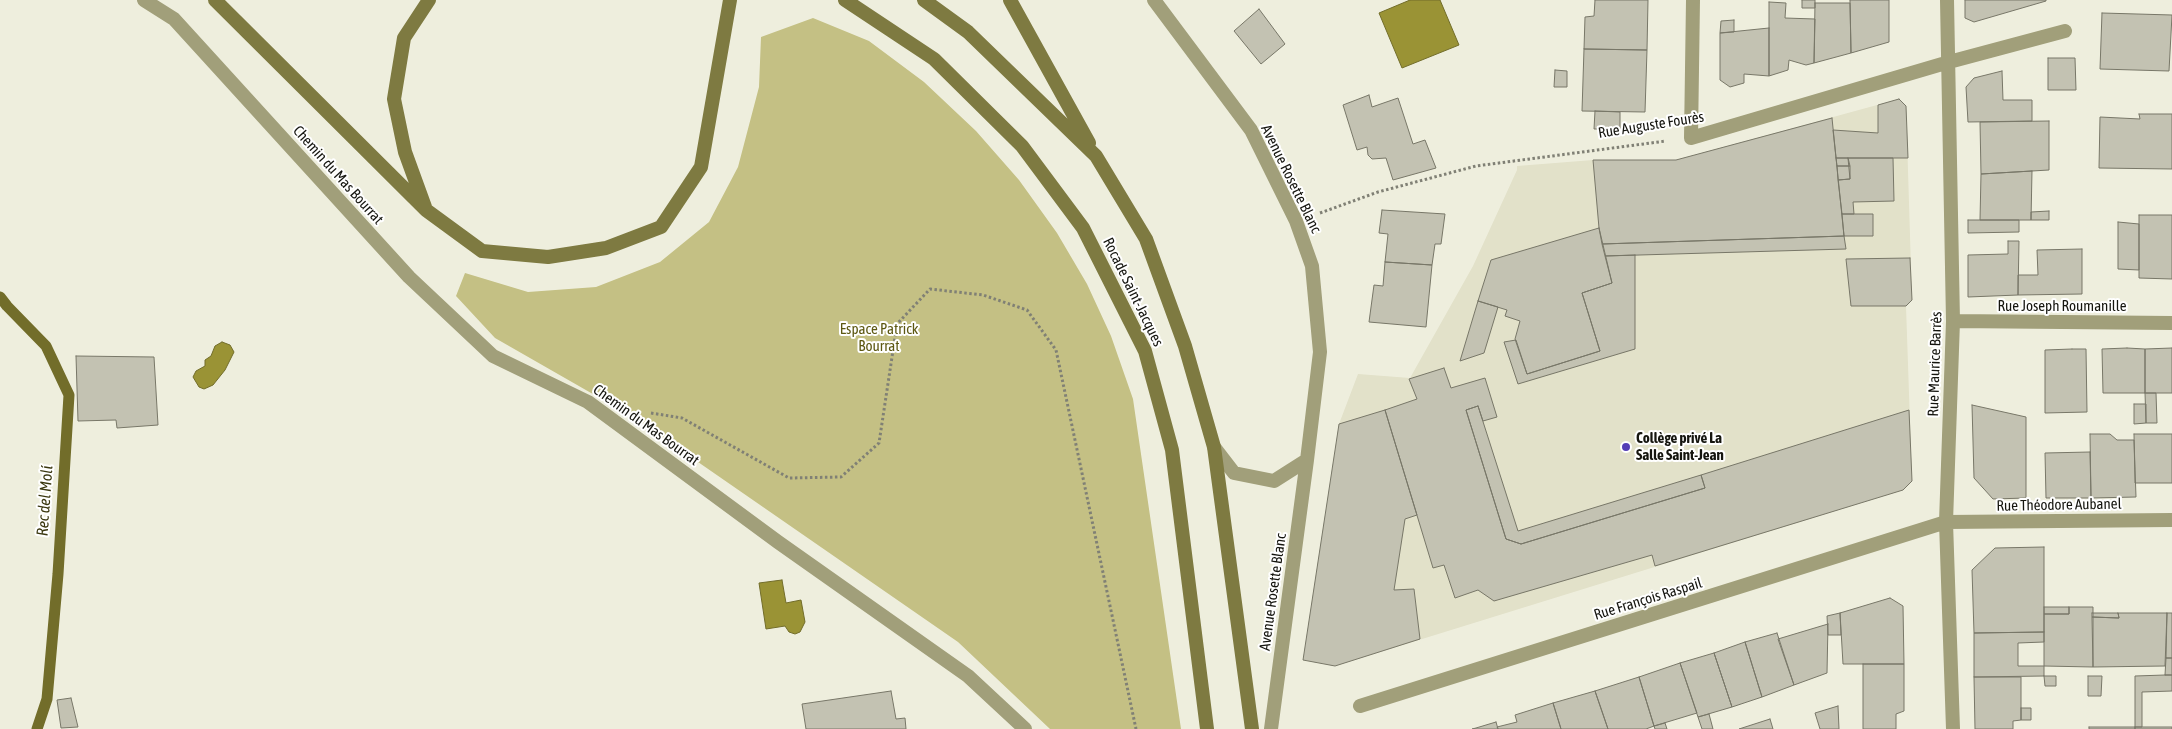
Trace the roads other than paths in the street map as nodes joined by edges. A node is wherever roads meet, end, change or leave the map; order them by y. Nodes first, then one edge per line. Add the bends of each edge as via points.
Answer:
1 (144, 0) edge
2 (215, 0) edge
3 (428, 0) edge
4 (730, 0) edge
5 (845, 0) edge
6 (924, 0) edge
7 (1010, 0) edge
8 (1154, 0) edge
9 (1693, 0) edge
10 (1947, 0) edge
11 (2065, 32) dead end
12 (1949, 62) junction
13 (1096, 156) junction
14 (426, 210) junction
15 (1953, 321) junction
16 (2172, 323) edge
17 (1214, 447) junction
18 (1307, 460) junction
19 (2172, 520) edge
20 (1946, 522) junction
21 (1360, 706) dead end
22 (1024, 729) edge
23 (1207, 729) edge
24 (1252, 729) edge
25 (1271, 729) edge
26 (1954, 729) edge

1 - 22 street, Chemin du Mas Bourrat via 174,19 409,277 493,356 588,402 968,676
2 - 14 main road
3 - 14 main road via 404,38 394,99 405,152
4 - 14 main road via 701,167 660,227 606,248 548,257 482,251
5 - 23 main road, Rocade Saint-Jacques via 934,59 1022,146 1084,228 1145,352 1172,450
6 - 13 main road, Rocade Saint-Jacques via 968,32
7 - 13 main road
8 - 18 street, Avenue Rosette Blanc via 1251,130 1296,221 1312,266 1320,352
9 - 12 street, Rue Auguste Fourès via 1691,138
10 - 12 street, Rue Maurice Barrès
11 - 12 street, Rue Auguste Fourès
12 - 15 street, Rue Maurice Barrès
13 - 17 main road, Rocade Saint-Jacques via 1146,240 1186,346
15 - 16 street, Rue Joseph Roumanille
15 - 20 street, Rue Maurice Barrès
17 - 18 street via 1234,473 1274,481
17 - 24 main road, Rocade Saint-Jacques
18 - 25 street, Avenue Rosette Blanc
19 - 20 street, Rue Théodore Aubanel
20 - 21 street, Rue François Raspail
20 - 26 street, Rue Maurice Barrès

